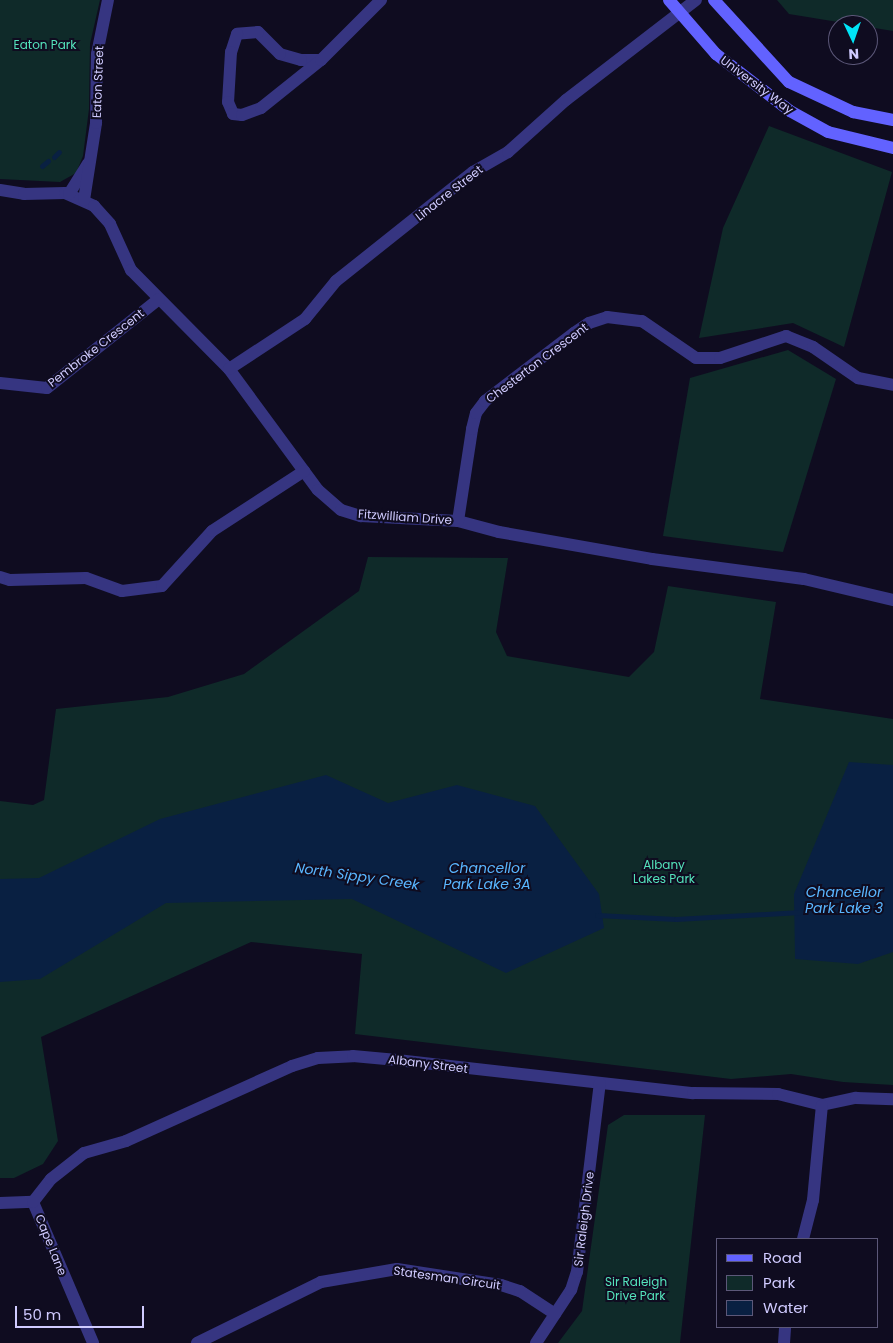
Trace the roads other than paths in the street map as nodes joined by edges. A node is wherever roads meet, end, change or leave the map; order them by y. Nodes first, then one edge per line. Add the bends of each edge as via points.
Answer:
1 (108, 0) edge
2 (381, 0) edge
3 (669, 0) edge
4 (696, 0) edge
5 (714, 0) edge
6 (680, 14) junction
7 (321, 60) junction
8 (893, 120) edge
9 (893, 148) edge
10 (88, 164) junction
11 (0, 190) edge
12 (69, 194) junction
13 (84, 200) junction
14 (159, 299) junction
15 (229, 369) junction
16 (0, 383) edge
17 (893, 385) edge
18 (304, 471) junction
19 (458, 521) junction
20 (0, 577) edge
21 (893, 600) edge
22 (600, 1083) junction
23 (893, 1099) edge
24 (822, 1105) junction
25 (33, 1202) junction
26 (0, 1203) edge
27 (803, 1238) edge
28 (556, 1314) junction
29 (785, 1328) edge
30 (93, 1343) edge
31 (197, 1343) edge
32 (536, 1343) edge
33 (784, 1343) edge

1 - 10 street, Eaton Street via 97,54 96,123
2 - 7 street
3 - 6 street, University Way
4 - 6 street, Linacre Street
5 - 8 street, University Way via 789,82 853,112
6 - 9 street, University Way via 716,54 790,111 828,132
6 - 15 street, Linacre Street via 566,100 508,152 473,172 336,281 305,319
7 - 7 street via 261,108 242,115 233,114 228,102 231,52 237,34 258,32 280,54 301,60
10 - 12 street, Eaton Street
10 - 13 street, Eaton Street
11 - 12 street, Fitzwilliam Drive
12 - 13 street, Fitzwilliam Drive
13 - 14 street, Fitzwilliam Drive via 106,219 131,270
14 - 15 street, Fitzwilliam Drive
14 - 16 street, Pembroke Crescent via 47,388
15 - 18 street, Fitzwilliam Drive
17 - 19 street, Chesterton Crescent via 858,378 813,347 786,336 758,343 729,356 701,358 685,352 642,321 625,317 598,320 574,333 502,386 476,414
18 - 19 street, Fitzwilliam Drive via 318,490 350,513
18 - 20 street via 212,532 162,586 122,591 86,578 10,580
19 - 21 street, Fitzwilliam Drive via 499,532 652,559 812,580
22 - 24 street, Albany Street via 693,1093 778,1094
22 - 25 street, Albany Street via 379,1058 318,1058 292,1066 126,1142 84,1152 51,1179
22 - 28 street, Sir Raleigh Drive via 577,1272 571,1290
23 - 24 street, Albany Street via 856,1098
24 - 27 street via 813,1200
25 - 26 street
25 - 30 street, Cape Lane
28 - 31 street, Statesman Circuit via 520,1291 501,1285 397,1269 321,1282
28 - 32 street, Sir Raleigh Drive
29 - 33 street

